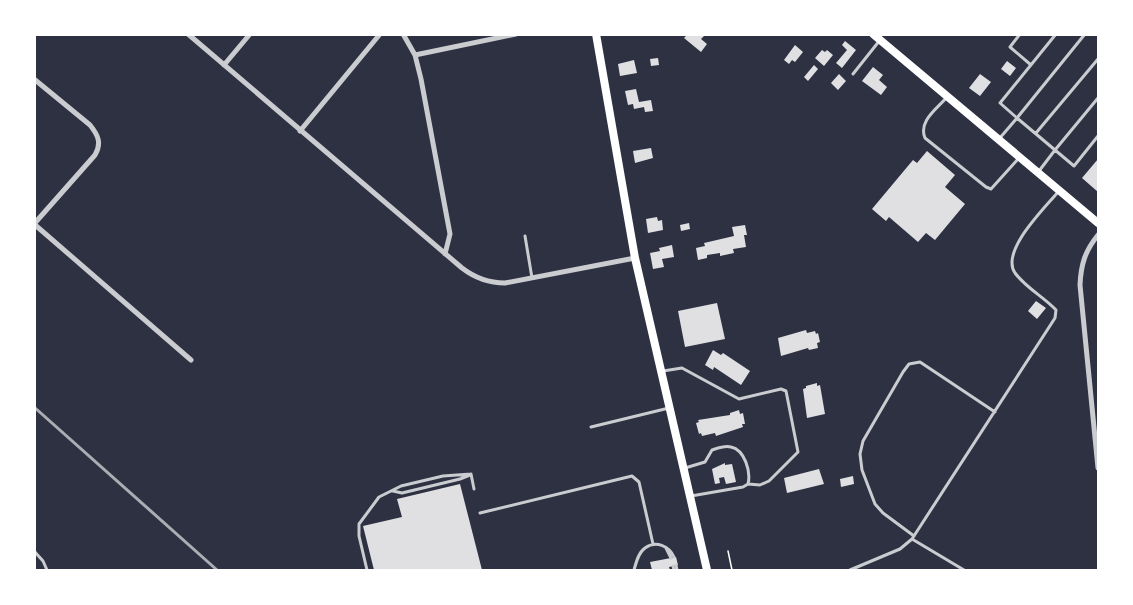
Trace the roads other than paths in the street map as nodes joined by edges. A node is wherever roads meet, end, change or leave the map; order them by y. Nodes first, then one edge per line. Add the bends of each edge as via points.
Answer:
1 (188, 34) edge
2 (250, 34) edge
3 (380, 34) edge
4 (403, 34) edge
5 (516, 34) edge
6 (596, 34) edge
7 (784, 34) edge
8 (801, 34) edge
9 (1020, 34) edge
10 (1056, 34) edge
11 (1085, 34) edge
12 (877, 37) edge
13 (415, 55) junction
14 (1098, 59) edge
15 (224, 65) junction
16 (1031, 65) junction
17 (853, 74) dead end
18 (34, 79) edge
19 (947, 96) junction
20 (1098, 98) edge
21 (1017, 118) junction
22 (300, 131) junction
23 (1035, 133) junction
24 (1098, 136) edge
25 (999, 139) junction
26 (1055, 150) junction
27 (1021, 157) junction
28 (1037, 172) junction
29 (1059, 190) junction
30 (1098, 223) edge
31 (34, 224) edge
32 (1098, 235) edge
33 (525, 236) dead end
34 (445, 254) junction
35 (636, 258) junction
36 (532, 278) junction
37 (191, 360) dead end
38 (663, 371) junction
39 (1096, 400) edge
40 (671, 408) junction
41 (995, 412) junction
42 (591, 427) dead end
43 (685, 468) junction
44 (1098, 468) edge
45 (471, 474) junction
46 (748, 484) junction
47 (474, 489) dead end
48 (393, 491) junction
49 (691, 496) junction
50 (480, 513) dead end
51 (913, 538) junction
52 (653, 544) junction
53 (34, 551) edge
54 (672, 558) dead end
55 (47, 570) edge
56 (368, 570) edge
57 (634, 570) edge
58 (708, 570) edge
59 (850, 570) edge
60 (964, 570) edge

1 - 15 street
2 - 15 street
3 - 22 street
4 - 13 street
5 - 13 street
6 - 35 main road
7 - 8 lane
9 - 16 lane via 1010,46
10 - 16 lane
11 - 21 lane
12 - 17 lane
12 - 19 main road
13 - 34 street via 450,234
14 - 23 lane
15 - 22 street
16 - 21 lane via 1000,103
18 - 31 street via 90,125 99,142 95,155
19 - 25 main road
19 - 27 lane via 925,121 925,138 991,189
20 - 26 lane
21 - 23 lane
21 - 25 lane
22 - 34 street
23 - 26 lane
24 - 26 lane via 1074,166
25 - 27 main road
26 - 28 lane
27 - 28 main road
28 - 29 main road
29 - 30 main road
29 - 41 lane via 1018,243 1011,264 1057,315
31 - 37 street
32 - 39 street via 1085,255 1080,276
33 - 36 lane
34 - 36 street via 486,281 505,283
35 - 36 street
35 - 38 main road
38 - 40 main road
38 - 46 lane via 682,368 739,399 786,391 798,452 769,482
39 - 44 street
40 - 42 lane
40 - 43 main road
41 - 51 lane
41 - 51 lane via 920,362 909,364 903,372 863,441 860,454 875,504
43 - 46 lane via 705,462 712,450 730,447 744,458
43 - 49 main road
45 - 47 lane
45 - 48 lane via 443,476
45 - 48 lane via 402,493
46 - 49 lane
48 - 56 lane via 379,497 359,524
49 - 58 main road
50 - 52 lane via 632,476 639,482
51 - 59 lane via 900,549
51 - 60 lane
52 - 54 lane via 665,547
52 - 57 lane via 644,549
53 - 55 lane

